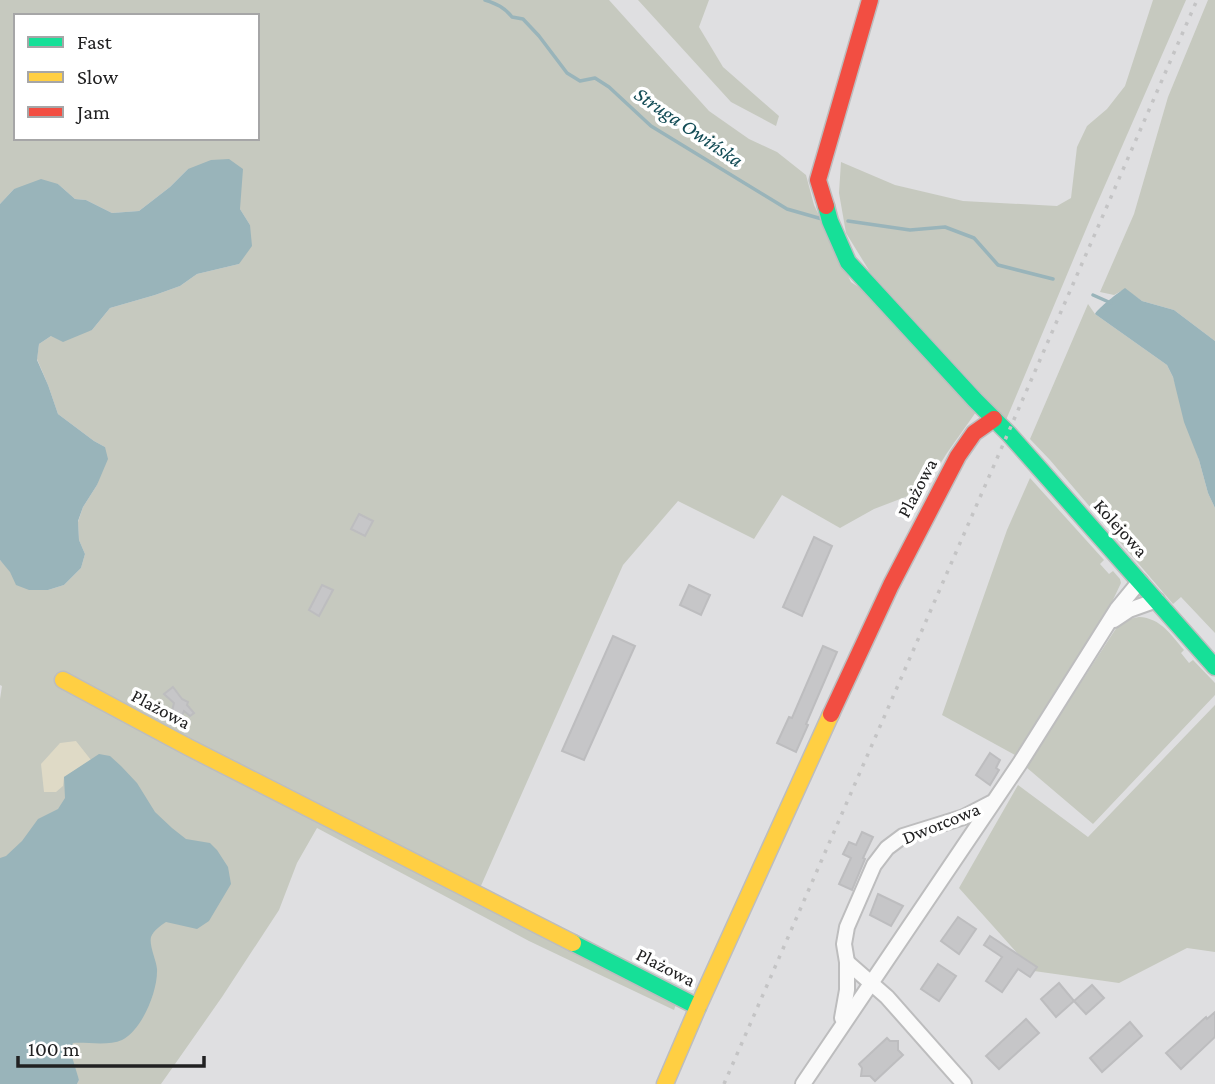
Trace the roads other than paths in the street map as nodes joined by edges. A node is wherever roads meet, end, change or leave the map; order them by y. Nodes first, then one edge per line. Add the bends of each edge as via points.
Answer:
1 (870, 0) edge
2 (994, 419) junction
3 (1140, 581) junction
4 (1157, 600) junction
5 (1110, 623) junction
6 (1215, 667) edge
7 (63, 680) dead end
8 (995, 800) junction
9 (957, 820) junction
10 (968, 838) junction
11 (847, 962) junction
12 (884, 965) junction
13 (872, 983) junction
14 (698, 1007) junction
15 (839, 1029) junction
16 (665, 1084) edge
17 (803, 1084) edge
18 (964, 1084) edge

1 - 2 street, Kolejowa via 818,180 848,262
2 - 3 street, Kolejowa
2 - 14 street, Plażowa via 965,445 903,560
3 - 4 street, Kolejowa
3 - 5 street, Dworcowa
4 - 5 street, Dworcowa
4 - 6 street, Kolejowa
5 - 8 street, Dworcowa
7 - 14 street, Plażowa
8 - 9 street, Dworcowa
8 - 10 street, Dworcowa
9 - 10 street via 965,826
9 - 11 street, Dworcowa via 903,836 880,856 847,927
10 - 12 street, Dworcowa
11 - 12 street
11 - 13 street
11 - 15 street, Dworcowa via 847,996
12 - 13 street, Dworcowa
13 - 15 street, Dworcowa
13 - 18 street
14 - 16 street
15 - 17 street, Dworcowa

